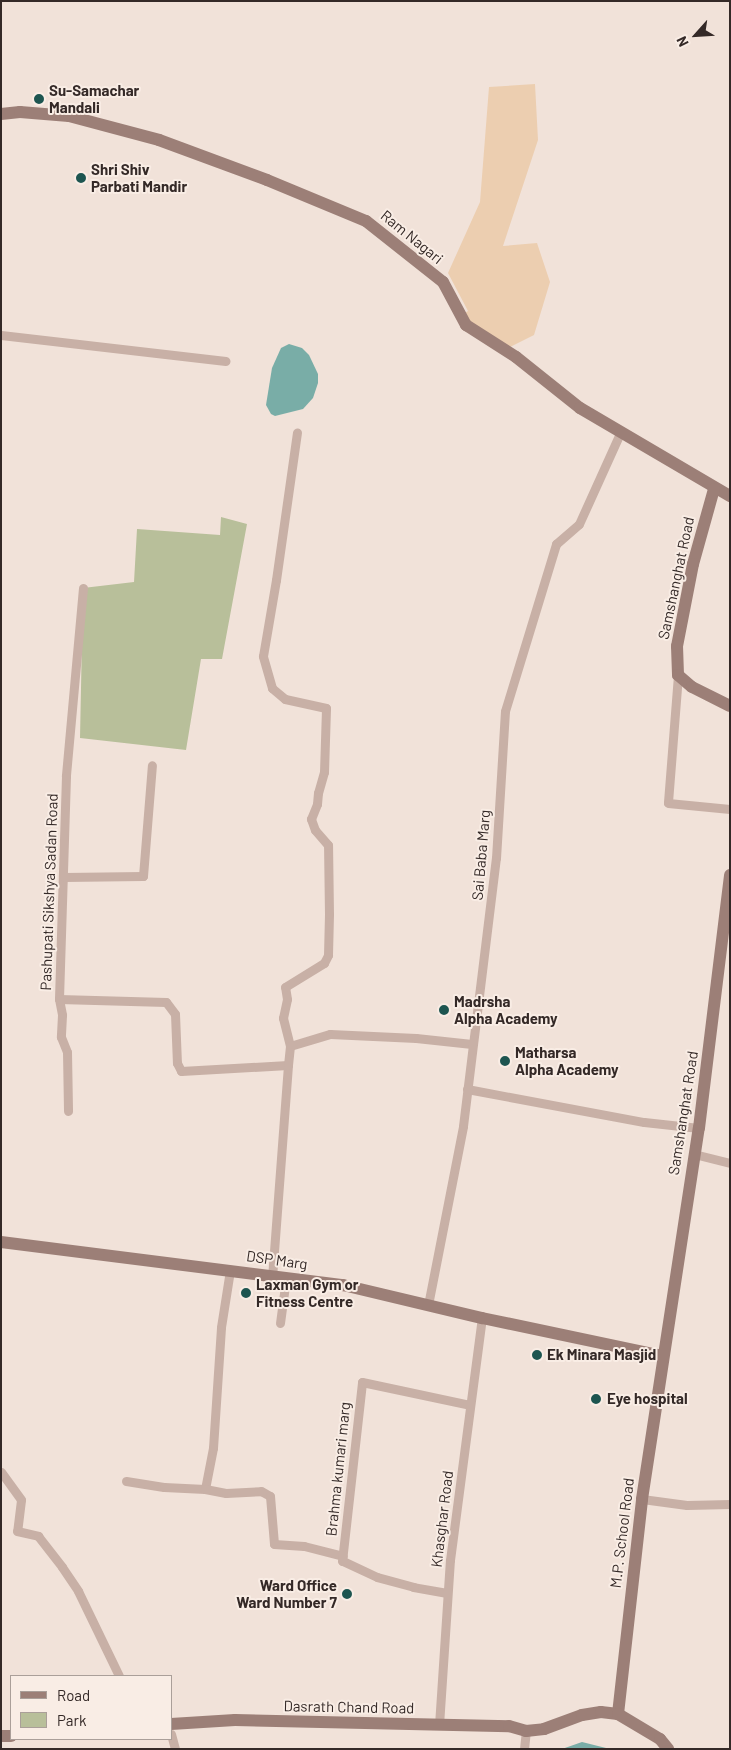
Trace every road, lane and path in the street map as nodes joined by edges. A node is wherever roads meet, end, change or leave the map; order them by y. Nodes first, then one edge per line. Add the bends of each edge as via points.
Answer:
1 (1, 114) edge
2 (1, 335) edge
3 (225, 361) dead end
4 (621, 431) junction
5 (297, 432) dead end
6 (714, 489) junction
7 (730, 496) edge
8 (83, 588) dead end
9 (678, 675) junction
10 (730, 706) edge
11 (152, 765) dead end
12 (730, 809) edge
13 (730, 874) edge
14 (64, 877) junction
15 (59, 999) junction
16 (472, 1044) junction
17 (290, 1046) junction
18 (288, 1065) junction
19 (467, 1089) junction
20 (68, 1111) dead end
21 (699, 1128) junction
22 (694, 1154) junction
23 (730, 1163) edge
24 (1, 1242) edge
25 (230, 1270) junction
26 (272, 1276) junction
27 (286, 1278) junction
28 (428, 1305) junction
29 (482, 1318) junction
30 (280, 1323) dead end
31 (663, 1356) junction
32 (470, 1405) junction
33 (1, 1472) edge
34 (126, 1481) dead end
35 (205, 1489) junction
36 (642, 1499) junction
37 (730, 1504) edge
38 (342, 1556) junction
39 (446, 1593) junction
40 (119, 1675) edge
41 (618, 1714) junction
42 (172, 1724) edge
43 (439, 1725) junction
44 (526, 1731) junction
45 (524, 1749) edge
46 (668, 1749) edge

1 - 4 main road, Ram Nagari via 20,112 69,116 159,140 366,221 443,282 466,326 516,357 580,408
2 - 3 street
4 - 6 main road, Ram Nagari
4 - 16 street, Sai Baba Marg via 579,524 556,544 505,711 496,858
5 - 17 street via 262,656 272,688 286,699 326,708 324,772 311,819 315,830 328,845 329,914 328,955 324,963 286,987 283,1018
6 - 7 main road, Ram Nagari
6 - 9 main road, Samshanghat Road via 693,564 678,637
8 - 14 street, Pashupati Sikshya Sadan Road via 66,776
9 - 10 main road via 692,687
9 - 12 street via 668,802
11 - 14 street via 143,876
13 - 21 main road, Samshanghat Road
14 - 15 street, Pashupati Sikshya Sadan Road
15 - 18 street, Pashupati Sikshya Sadan Road via 166,1002 174,1014 177,1063 181,1071
15 - 20 street via 61,1037 67,1052
16 - 17 street via 330,1034
16 - 19 street, Sai Baba Marg
17 - 18 street
18 - 26 street
19 - 21 street via 644,1122
19 - 28 street, Sai Baba Marg via 463,1126
21 - 22 main road, Samshanghat Road
22 - 23 street
22 - 31 main road, Samshanghat Road
24 - 25 main road, DSP Marg
25 - 26 main road, DSP Marg
25 - 35 street via 221,1327 213,1448
26 - 27 main road, DSP Marg
27 - 28 main road, DSP Marg via 343,1285
27 - 30 street
28 - 29 main road, DSP Marg
29 - 31 main road, DSP Marg
29 - 32 street, Khasghar Road
31 - 36 main road, M.P. School Road
32 - 38 street, Brahma kumari marg via 362,1382
32 - 39 street, Khasghar Road
33 - 40 street via 21,1500 18,1531 38,1536 62,1567 78,1591
34 - 35 street
35 - 38 street via 226,1494 261,1491 270,1496 274,1544 304,1546
36 - 37 street via 687,1505
36 - 41 main road, M.P. School Road
38 - 39 street, Brahma kumari marg via 342,1561 377,1577
39 - 43 street, Khasghar Road
41 - 44 main road via 582,1715 544,1729
41 - 46 main road via 660,1739
42 - 43 main road, Dasrath Chand Road via 235,1720
43 - 44 main road, Dasrath Chand Road via 510,1726
44 - 45 street

